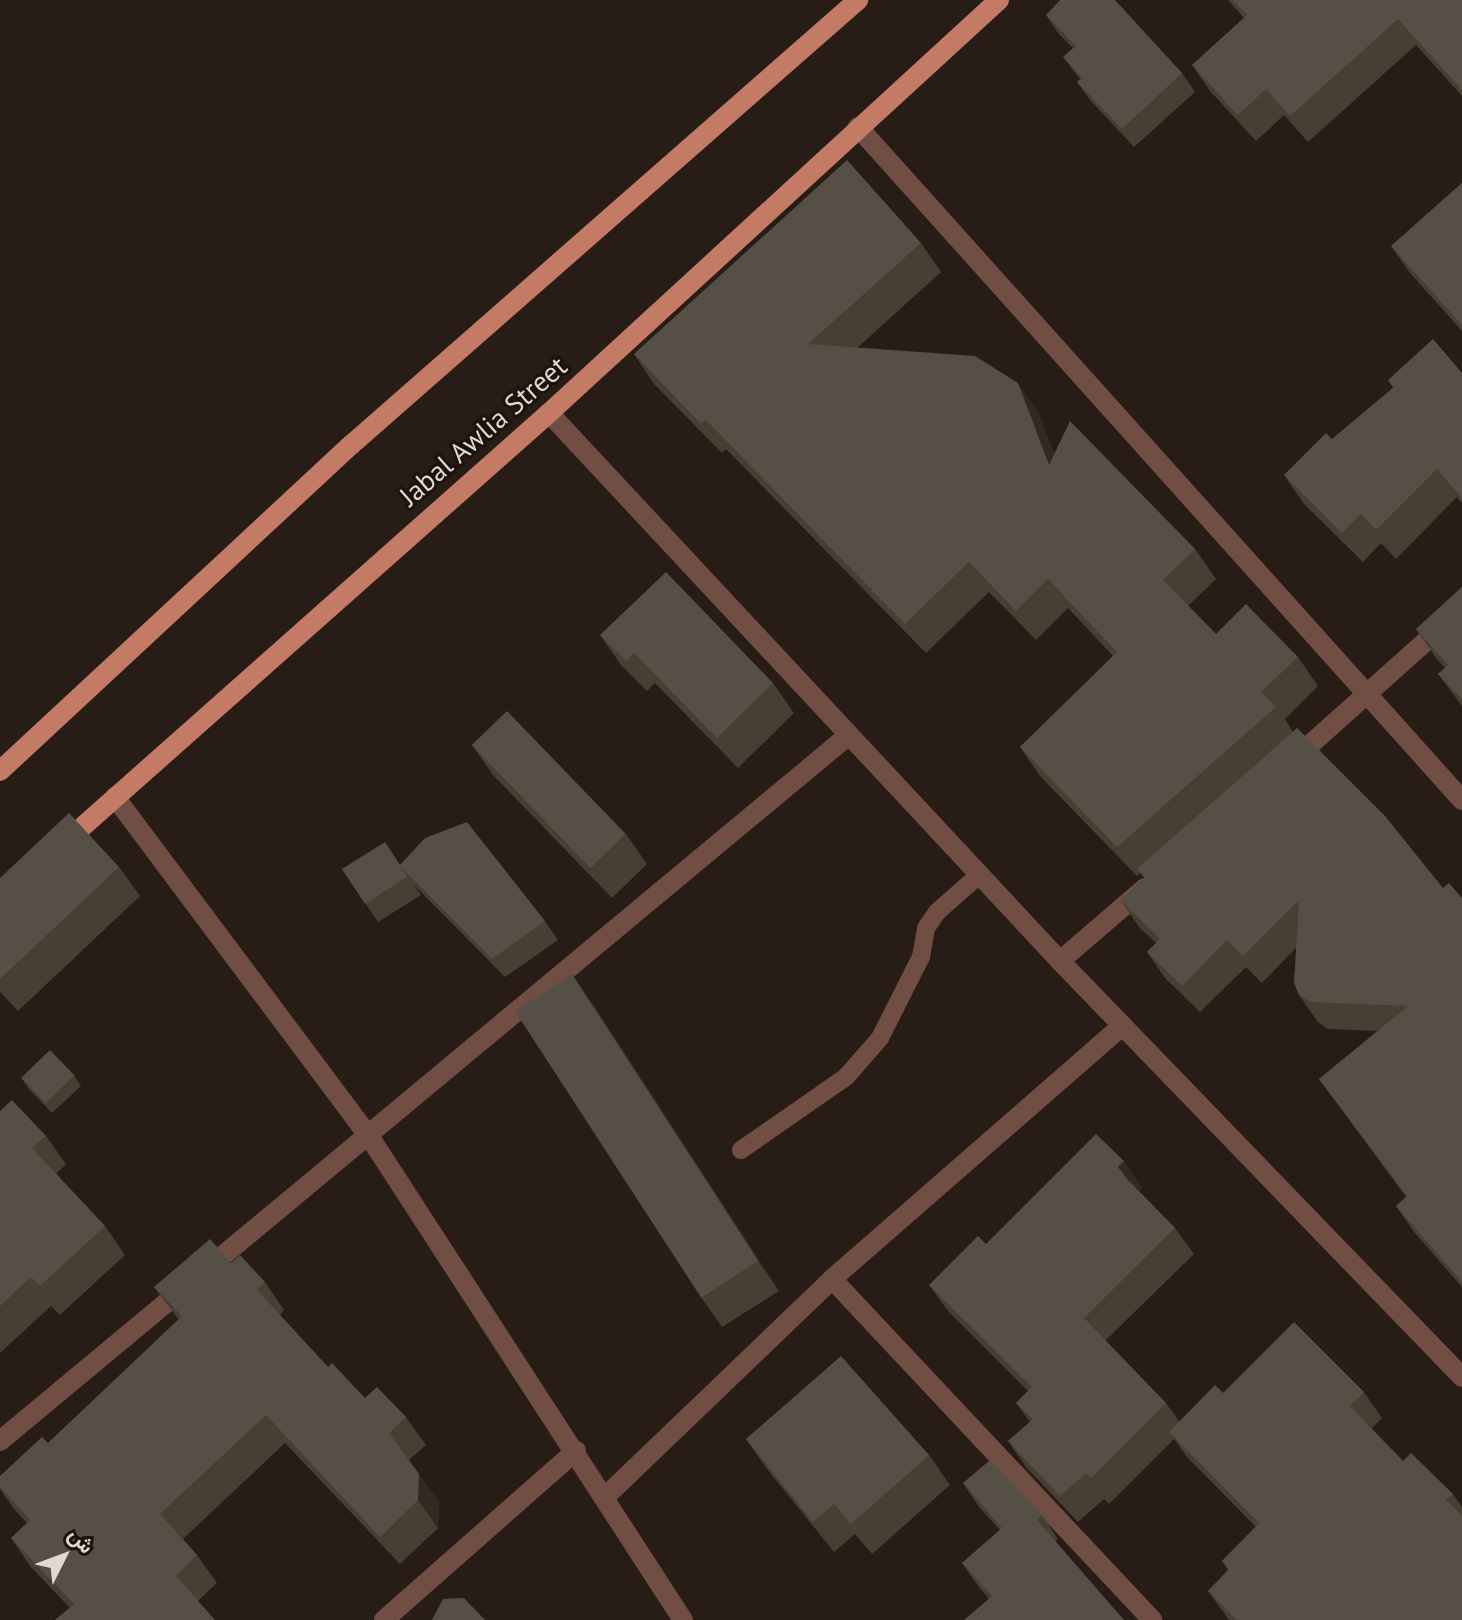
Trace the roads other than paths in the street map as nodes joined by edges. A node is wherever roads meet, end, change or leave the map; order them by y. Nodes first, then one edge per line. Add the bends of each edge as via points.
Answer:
1 (858, 0) edge
2 (999, 0) edge
3 (858, 127) junction
4 (549, 413) junction
5 (1462, 609) edge
6 (1367, 695) junction
7 (849, 735) junction
8 (0, 771) edge
9 (1273, 777) edge
10 (115, 797) junction
11 (1462, 800) edge
12 (46, 859) edge
13 (1166, 869) edge
14 (979, 875) junction
15 (1060, 961) junction
16 (1122, 1026) junction
17 (369, 1136) junction
18 (741, 1150) dead end
19 (832, 1279) junction
20 (1462, 1377) edge
21 (0, 1441) edge
22 (576, 1451) junction
23 (606, 1496) junction
24 (384, 1620) edge
25 (683, 1620) edge
26 (1152, 1620) edge

1 - 8 main road via 351,445
2 - 3 main road, Jabal Awlia Street
3 - 4 main road, Jabal Awlia Street
3 - 6 street
4 - 7 street
4 - 10 main road, Jabal Awlia Street
5 - 6 street
6 - 9 street
6 - 11 street
7 - 14 street
7 - 17 street
10 - 12 main road, Jabal Awlia Street
10 - 17 street
13 - 15 street
14 - 15 street
14 - 18 lane via 926,928 921,957 880,1038 846,1077
15 - 16 street
16 - 19 street
16 - 20 street
17 - 21 street
17 - 22 street
19 - 23 street
19 - 26 street
22 - 23 street
22 - 24 street
23 - 25 street

